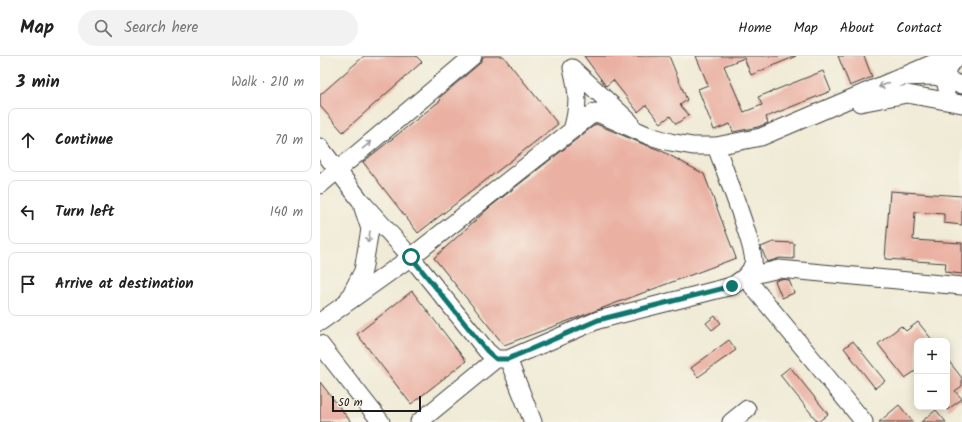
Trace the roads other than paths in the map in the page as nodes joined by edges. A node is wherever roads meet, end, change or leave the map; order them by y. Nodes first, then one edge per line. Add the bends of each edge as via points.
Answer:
1 (473, 56) edge
2 (941, 56) edge
3 (947, 56) edge
4 (962, 56) edge
5 (567, 62) edge
6 (901, 77) junction
7 (945, 79) junction
8 (962, 85) edge
9 (962, 104) edge
10 (832, 108) junction
11 (595, 112) junction
12 (572, 130) junction
13 (647, 135) junction
14 (716, 146) junction
15 (320, 148) edge
16 (338, 170) junction
17 (320, 185) edge
18 (360, 200) junction
19 (411, 257) junction
20 (745, 278) junction
21 (962, 286) edge
22 (346, 304) junction
23 (320, 322) edge
24 (320, 344) edge
25 (502, 359) junction
26 (747, 409) dead end
27 (381, 422) edge
28 (419, 422) edge
29 (534, 422) edge
30 (732, 422) edge
31 (864, 422) edge

16 -> 1 street
2 - 6 street via 936,62
3 - 7 street
4 - 7 street via 950,64
5 - 11 street via 590,92
5 - 12 street via 576,86 578,104
5 - 13 street via 626,119
6 - 7 street via 934,76
6 -> 10 street
7 - 8 street
7 - 9 street via 950,95
9 - 10 street via 907,94
10 - 14 street via 761,137
11 - 12 street
11 - 13 street
12 - 19 street
13 - 14 street via 693,146
14 - 20 street via 750,243 754,263
15 - 16 street
16 - 17 street
16 - 18 street
18 - 19 street
18 -> 22 street via 370,229 363,271
19 - 22 street
19 - 25 street via 487,351
20 - 21 street via 779,269
20 - 25 street via 732,286 598,320
20 - 31 street
22 - 23 street
24 - 27 street
25 - 28 street
25 - 29 street
26 - 30 street

